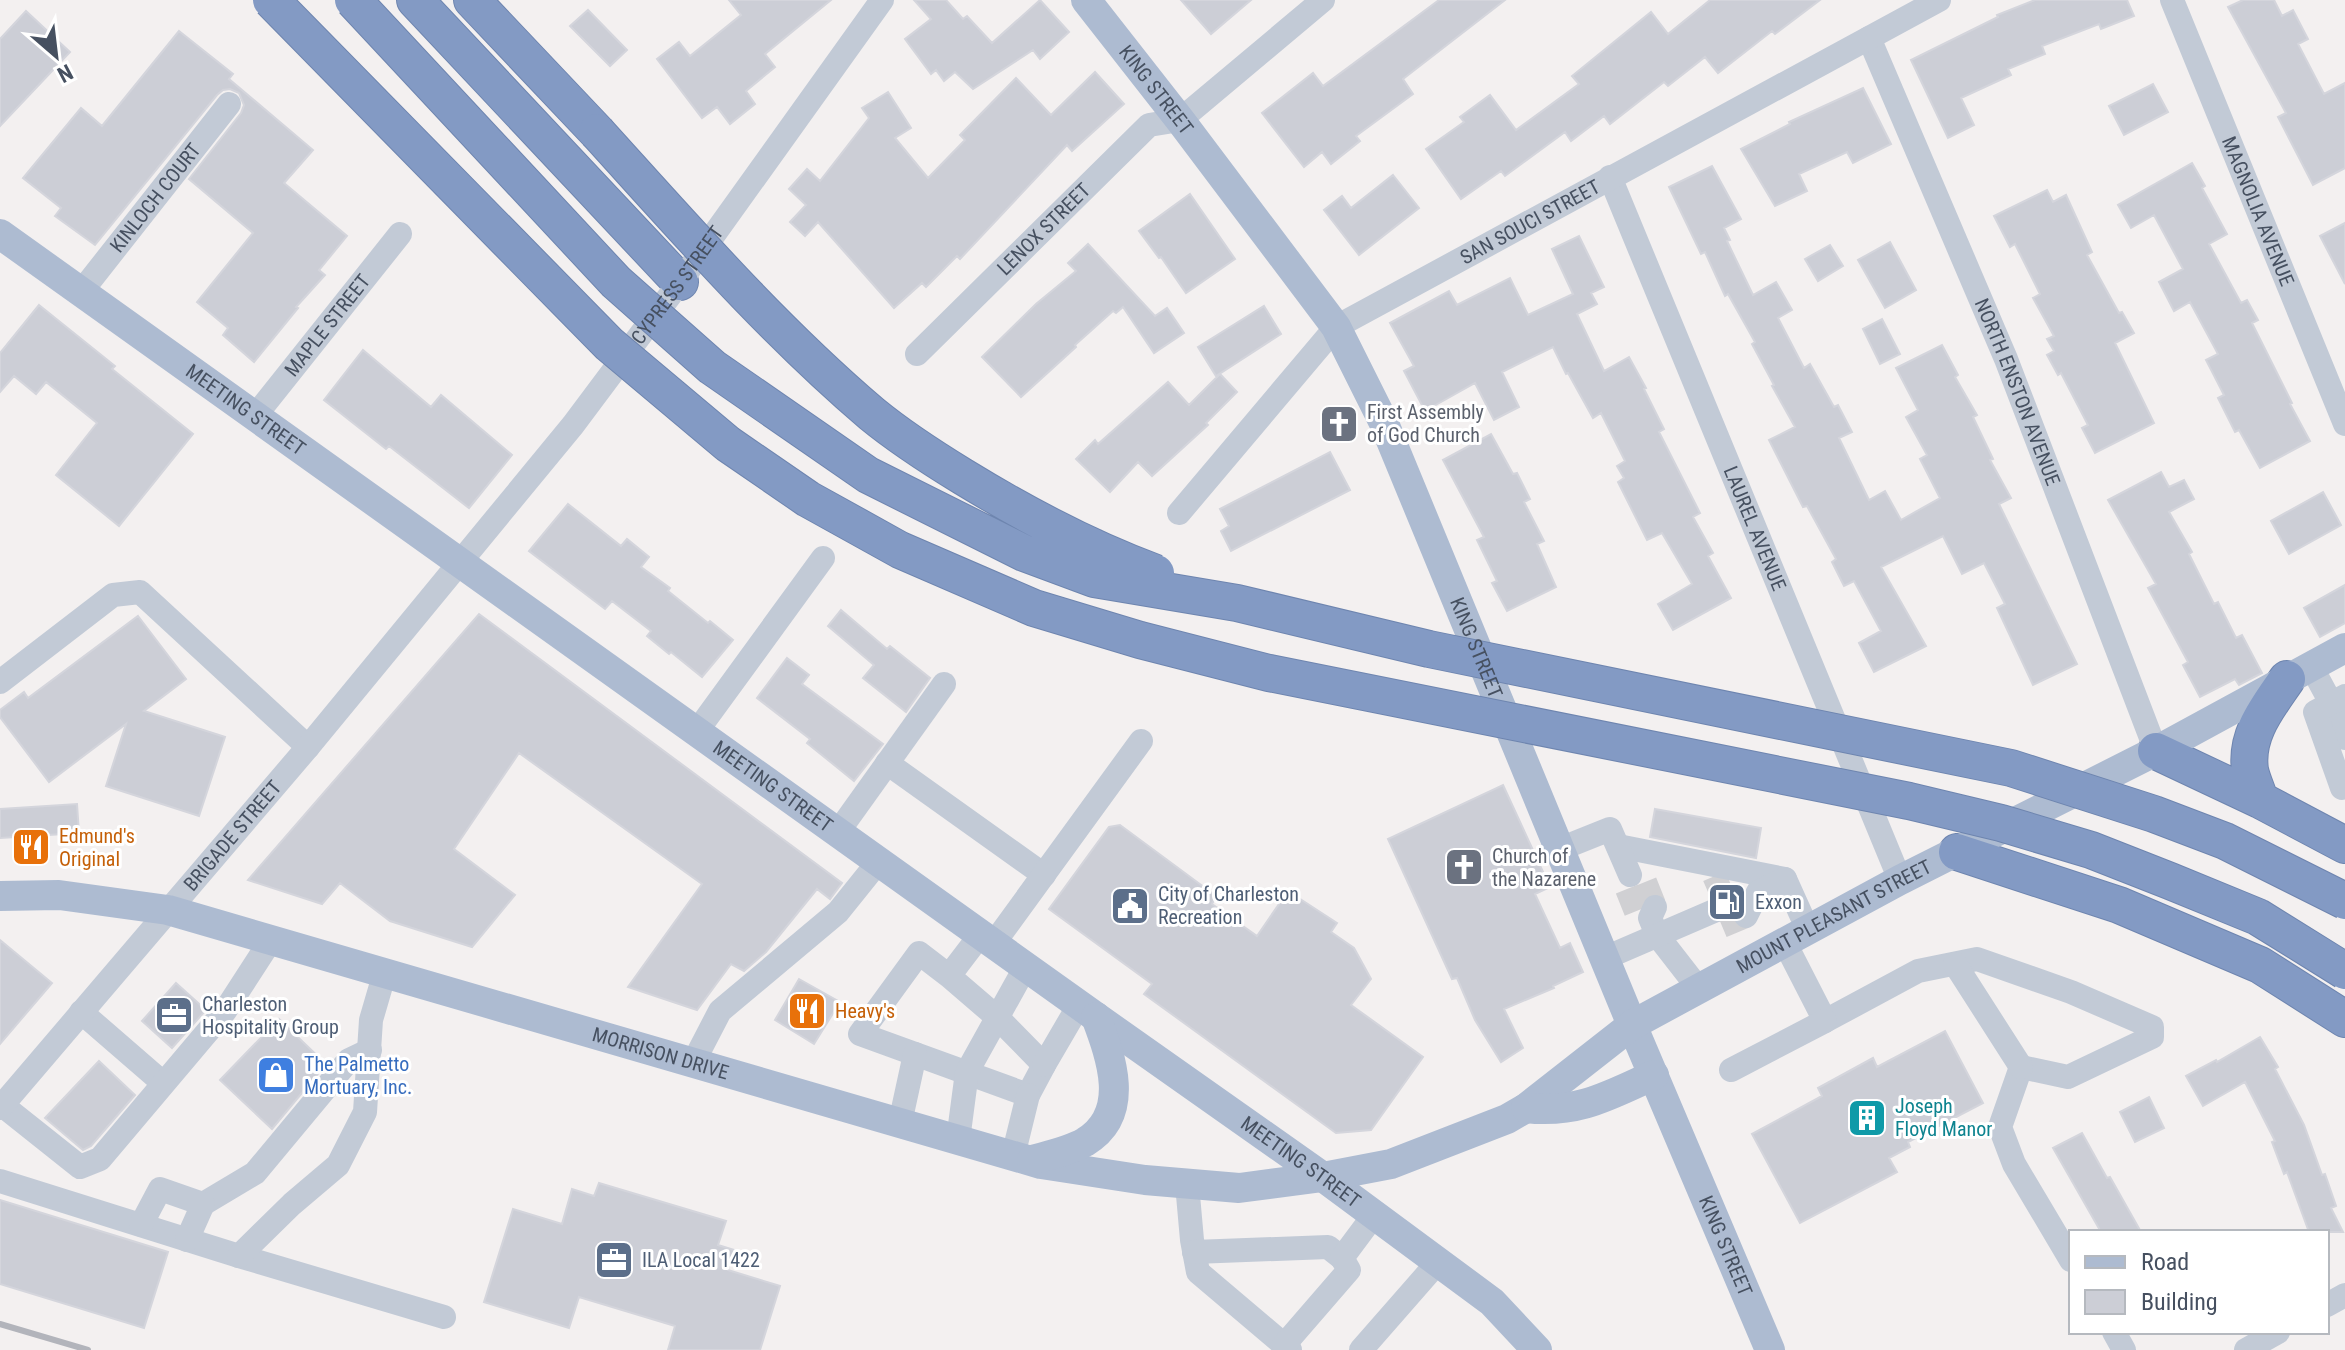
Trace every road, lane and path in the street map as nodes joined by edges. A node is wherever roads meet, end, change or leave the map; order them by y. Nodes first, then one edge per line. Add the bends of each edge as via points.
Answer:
1 (271, 0) edge
2 (353, 0) edge
3 (415, 0) edge
4 (472, 0) edge
5 (882, 0) edge
6 (1086, 0) edge
7 (1323, 0) edge
8 (1939, 0) edge
9 (2172, 0) edge
10 (1869, 38) junction
11 (229, 104) dead end
12 (1180, 120) junction
13 (1610, 177) junction
14 (400, 234) dead end
15 (1, 236) edge
16 (680, 282) junction
17 (81, 292) junction
18 (1336, 327) junction
19 (917, 354) dead end
20 (255, 416) junction
21 (2345, 424) edge
22 (1179, 513) dead end
23 (823, 558) dead end
24 (462, 562) junction
25 (1237, 603) junction
26 (2345, 648) edge
27 (2299, 673) junction
28 (0, 682) edge
29 (944, 684) dead end
30 (2338, 700) edge
31 (697, 731) junction
32 (2345, 738) edge
33 (1141, 741) dead end
34 (308, 747) junction
35 (2156, 751) junction
36 (887, 763) junction
37 (2345, 786) edge
38 (2260, 800) junction
39 (838, 832) junction
40 (2345, 845) edge
41 (1618, 846) junction
42 (1560, 849) junction
43 (1957, 852) junction
44 (879, 861) junction
45 (1044, 875) junction
46 (1785, 879) junction
47 (1900, 880) junction
48 (1634, 882) tunnel mouth
49 (0, 896) edge
50 (2345, 901) edge
51 (168, 910) junction
52 (1650, 919) junction
53 (1796, 936) junction
54 (988, 939) junction
55 (271, 940) junction
56 (1605, 958) junction
57 (1955, 964) junction
58 (1026, 966) junction
59 (2345, 971) edge
60 (385, 972) junction
61 (949, 976) junction
62 (1699, 989) junction
63 (1088, 1011) junction
64 (81, 1012) junction
65 (998, 1018) junction
66 (2345, 1019) edge
67 (1825, 1021) junction
68 (1632, 1025) junction
69 (370, 1050) junction
70 (915, 1054) junction
71 (693, 1063) junction
72 (1044, 1065) junction
73 (2021, 1067) junction
74 (1731, 1070) dead end
75 (967, 1072) junction
76 (1654, 1075) junction
77 (163, 1083) junction
78 (1028, 1095) junction
79 (1, 1106) edge
80 (1526, 1108) junction
81 (900, 1123) junction
82 (958, 1140) junction
83 (1021, 1159) junction
84 (1323, 1177) junction
85 (0, 1181) edge
86 (1187, 1184) junction
87 (203, 1204) junction
88 (1374, 1215) junction
89 (141, 1225) junction
90 (187, 1240) junction
91 (1194, 1252) junction
92 (239, 1256) junction
93 (2069, 1257) edge
94 (1342, 1258) junction
95 (1438, 1262) junction
96 (444, 1317) dead end
97 (2274, 1334) edge
98 (1287, 1347) edge
99 (1361, 1350) edge
100 (1537, 1350) edge
101 (1770, 1350) edge
102 (2246, 1350) edge

1 - 59 highway, bridge via 609,344 728,444 808,499 900,550 1034,608 1269,673 2001,823 2091,850 2258,917
2 - 25 highway, bridge via 616,282 712,367 855,467 1024,553 1094,579
3 - 16 highway
4 - 25 highway, bridge via 743,293 873,415 1001,500 1103,553
5 - 16 street, CYPRESS STREET
6 - 12 main road, KING STREET
7 - 12 street
8 - 10 street, SAN SOUCI STREET
9 - 21 street, MAGNOLIA AVENUE
10 - 13 street, SAN SOUCI STREET
10 - 35 street, NORTH ENSTON AVENUE via 2006,359
11 - 17 street, KINLOCH COURT
12 - 18 main road, KING STREET
12 - 19 street, LENOX STREET via 1149,125
13 - 18 street, SAN SOUCI STREET
13 - 47 street, LAUREL AVENUE
14 - 20 street, MAPLE STREET
15 - 17 main road, MEETING STREET
16 - 24 street, CYPRESS STREET
17 - 20 main road, MEETING STREET
18 - 22 street, SAN SOUCI STREET
18 - 42 main road, KING STREET via 1383,421
20 - 24 main road, MEETING STREET
23 - 31 street
24 - 31 main road, MEETING STREET
24 - 34 street, BRIGADE STREET
25 - 50 highway, bridge via 1429,649 2011,768 2225,841
26 - 27 main road, MOUNT PLEASANT STREET
27 - 30 street
27 - 35 main road, MOUNT PLEASANT STREET
27 - 38 highway via 2266,709 2251,736 2250,770
28 - 34 street via 113,595 140,592
29 - 36 street
30 - 32 street
30 - 37 street via 2315,712
31 - 39 main road, MEETING STREET
33 - 45 street
34 - 51 street, BRIGADE STREET
35 - 38 highway
35 - 43 main road, MOUNT PLEASANT STREET
36 - 39 street
36 - 45 street
38 - 40 highway
39 - 44 main road, MEETING STREET
41 - 42 street via 1610,829
41 - 46 street
41 - 48 street
42 - 56 main road, KING STREET
43 - 47 main road, MOUNT PLEASANT STREET
43 - 66 highway via 2119,905 2260,965
44 - 54 main road, MEETING STREET
44 - 71 street via 838,912 720,1011
45 - 54 street
46 - 52 street via 1728,904
46 - 53 street
47 - 53 main road, MOUNT PLEASANT STREET
49 - 51 main road, MORRISON DRIVE via 59,895
51 - 55 main road, MORRISON DRIVE
51 - 64 street, BRIGADE STREET
52 - 56 street
52 - 62 street
53 - 62 main road, MOUNT PLEASANT STREET
53 - 67 street
54 - 58 main road, MEETING STREET
54 - 61 street
55 - 60 main road, MORRISON DRIVE
55 - 77 street via 225,1011
56 - 68 main road, KING STREET
57 - 67 street via 1918,971
57 - 73 street
57 - 73 street via 1977,959 2152,1027 2152,1037 2068,1077
58 - 63 main road, MEETING STREET
58 - 65 street
60 - 69 street via 371,1020
60 - 71 main road, MORRISON DRIVE
61 - 65 street
61 - 70 street via 919,953 860,1034
62 - 68 main road, MOUNT PLEASANT STREET
63 - 72 street
63 - 83 main road via 1114,1075 1108,1118 1076,1146
63 - 84 main road, MEETING STREET
64 - 77 street
64 - 79 street, BRIGADE STREET
65 - 72 street
65 - 75 street
67 - 74 street
68 - 76 main road, KING STREET
68 - 80 main road, MOUNT PLEASANT STREET
69 - 87 street via 349,1060 255,1173
69 - 92 street via 365,1112 338,1165
70 - 75 street
70 - 81 street
71 - 81 main road, MORRISON DRIVE
72 - 78 street
73 - 93 street via 2000,1127 2014,1164
75 - 78 street
75 - 82 street
76 - 80 main road via 1586,1106
76 - 101 main road, KING STREET
77 - 79 street via 100,1159 80,1167
78 - 83 street
80 - 84 main road, MOUNT PLEASANT STREET via 1391,1164
81 - 82 main road, MORRISON DRIVE
82 - 83 main road, MORRISON DRIVE
83 - 86 main road, MORRISON DRIVE
84 - 86 main road, MORRISON DRIVE via 1239,1188
84 - 88 main road, MEETING STREET
85 - 89 street
86 - 91 street
87 - 89 street via 160,1189
87 - 90 street
88 - 94 street
88 - 95 main road, MEETING STREET
89 - 90 street
90 - 92 street
91 - 94 street via 1328,1247
91 - 98 street via 1198,1272
92 - 96 street
94 - 98 street via 1349,1270
95 - 99 street
95 - 100 main road, MEETING STREET via 1492,1302
97 - 102 street

